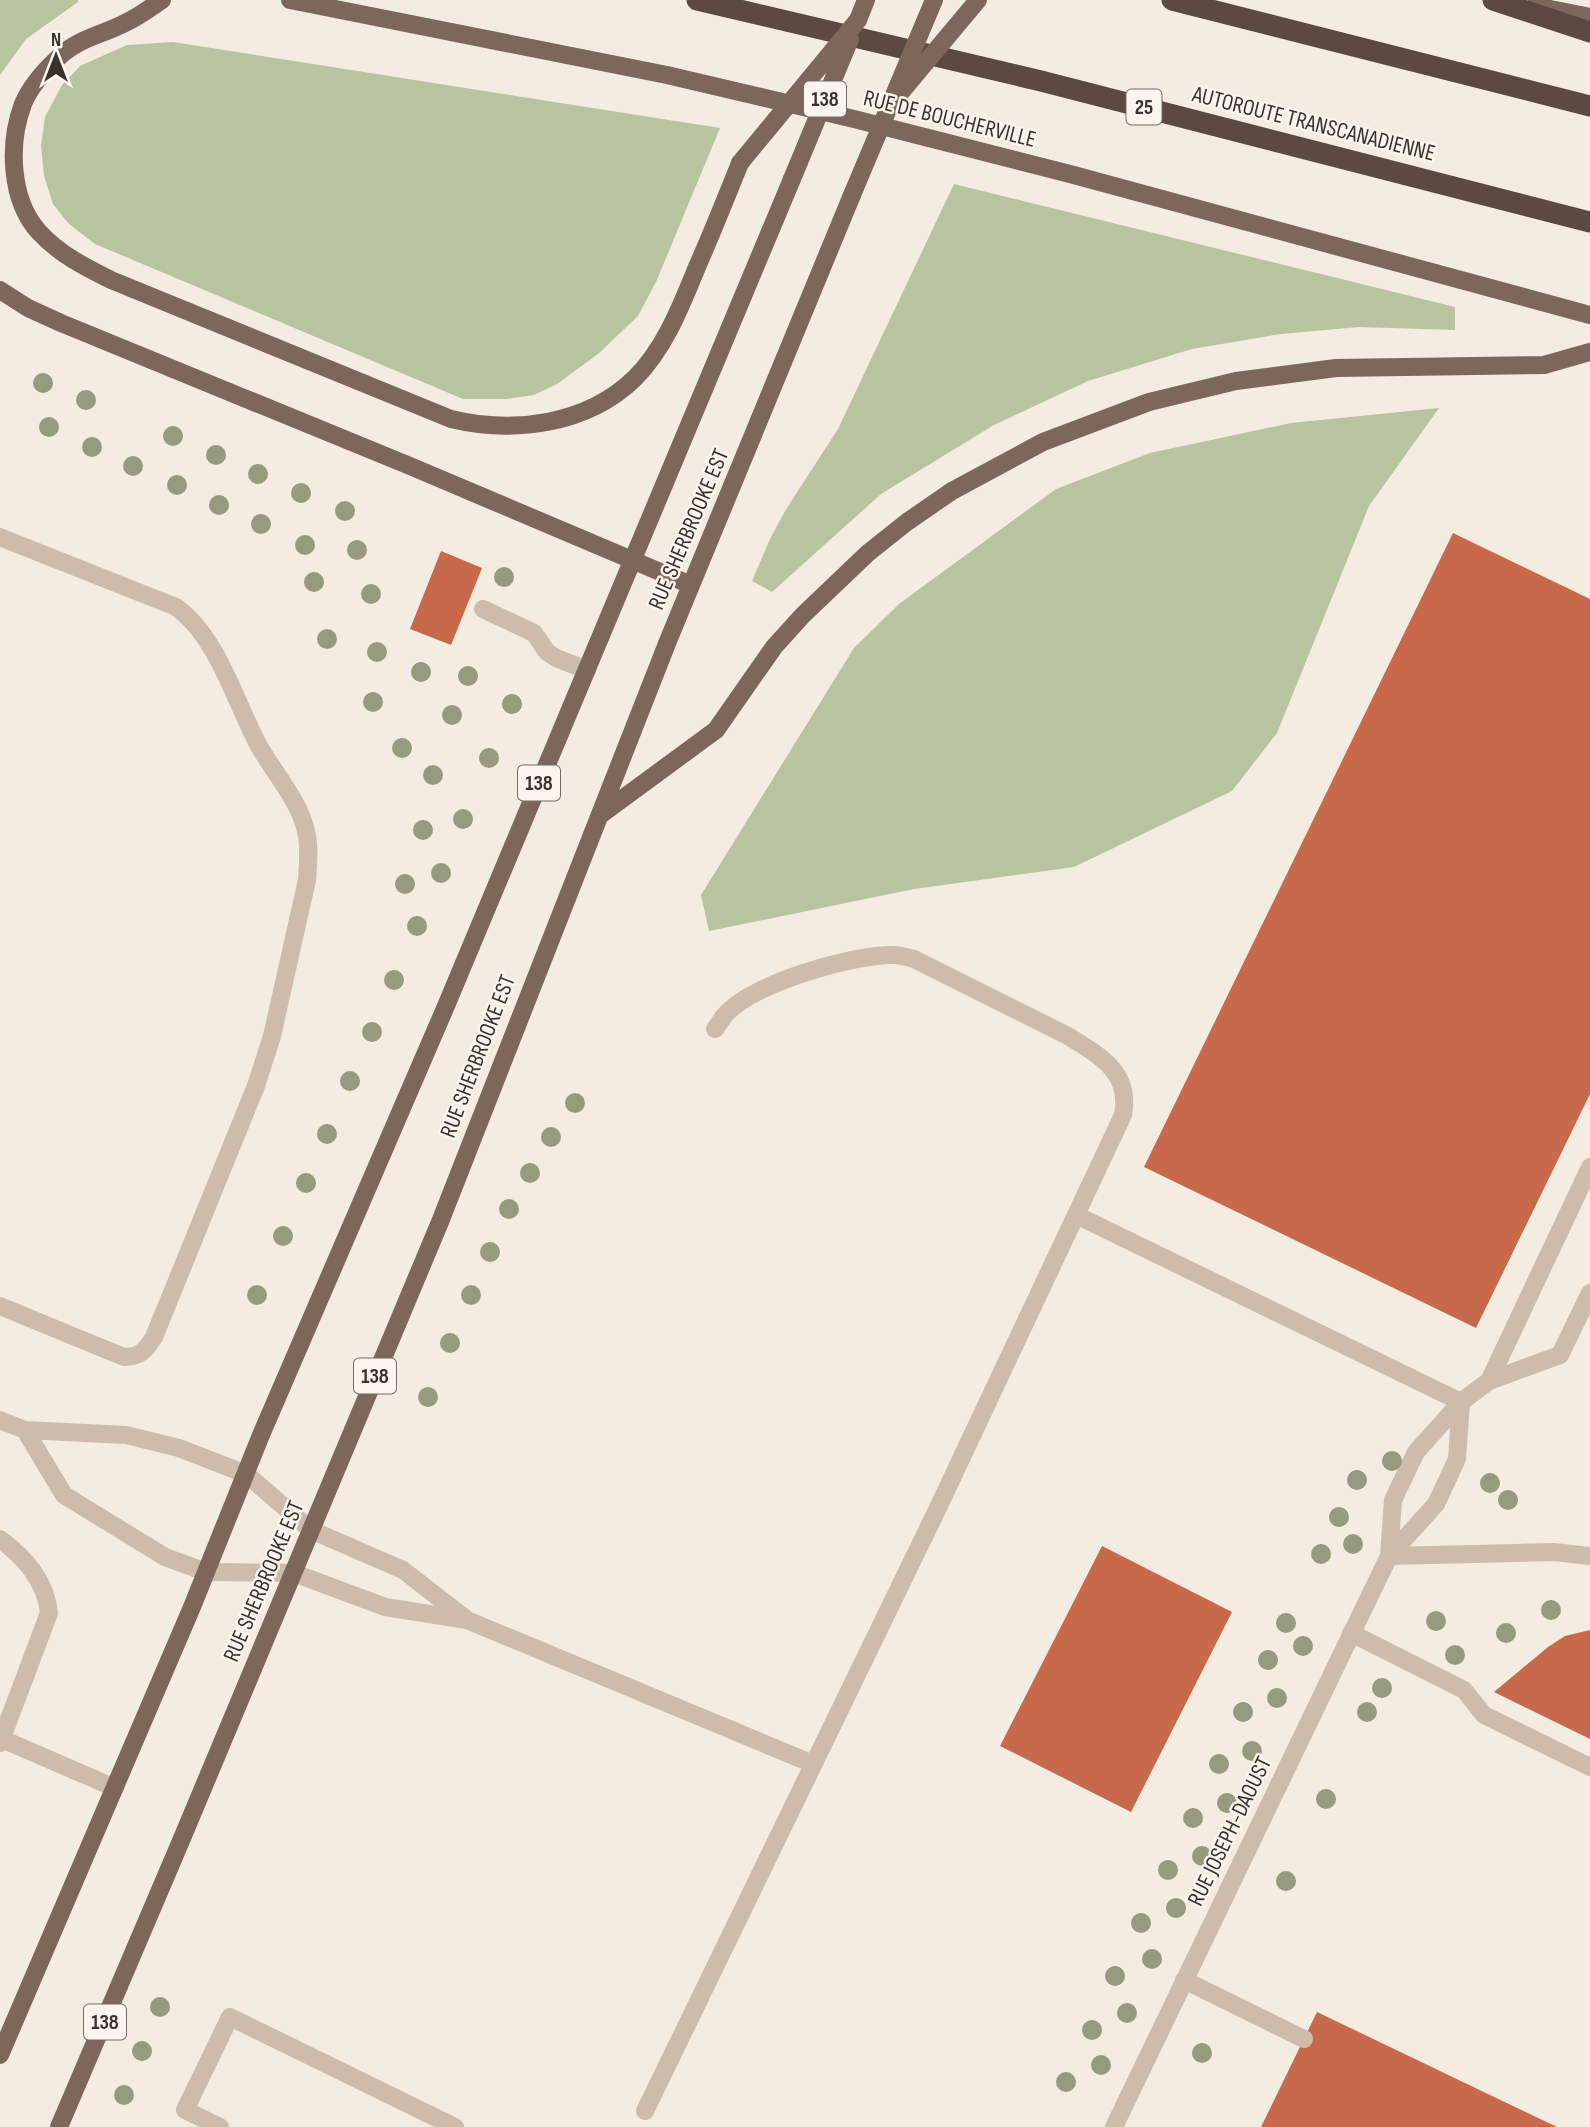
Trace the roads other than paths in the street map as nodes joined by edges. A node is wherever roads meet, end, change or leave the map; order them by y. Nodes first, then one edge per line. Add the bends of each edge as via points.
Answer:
1 (162, 0) edge
2 (290, 0) edge
3 (697, 0) edge
4 (866, 0) edge
5 (934, 0) edge
6 (978, 0) edge
7 (1172, 0) edge
8 (1493, 0) edge
9 (1508, 0) edge
10 (1590, 17) edge
11 (858, 20) junction
12 (1590, 32) edge
13 (890, 106) junction
14 (1590, 106) edge
15 (1590, 222) edge
16 (0, 290) edge
17 (1590, 315) edge
18 (1590, 352) edge
19 (0, 537) edge
20 (632, 560) junction
21 (691, 585) junction
22 (482, 609) dead end
23 (587, 670) junction
24 (599, 816) junction
25 (715, 1029) dead end
26 (1590, 1167) edge
27 (1076, 1215) junction
28 (1590, 1293) edge
29 (0, 1306) edge
30 (1489, 1381) junction
31 (1461, 1402) junction
32 (0, 1420) edge
33 (25, 1430) junction
34 (246, 1474) junction
35 (311, 1530) junction
36 (0, 1539) edge
37 (1389, 1556) junction
38 (1590, 1556) edge
39 (206, 1572) junction
40 (294, 1573) junction
41 (467, 1620) junction
42 (1351, 1633) junction
43 (1, 1741) edge
44 (813, 1764) junction
45 (1590, 1768) edge
46 (115, 1788) junction
47 (1184, 1980) junction
48 (1304, 2039) dead end
49 (0, 2055) edge
50 (645, 2111) dead end
51 (58, 2127) edge
52 (220, 2127) edge
53 (455, 2127) edge
54 (1114, 2127) edge

1 - 11 main road, bridge via 60,56 24,102 14,158 25,210 38,230 55,248 111,280 451,419 495,425 552,421 593,407 636,377 664,340 740,163
2 - 17 main road, RUE DE BOUCHERVILLE via 654,72 841,116
3 - 15 highway, AUTOROUTE TRANSCANADIENNE / 25 via 1041,81
4 - 11 main road, RUE SHERBROOKE EST / 138
5 - 13 main road, RUE SHERBROOKE EST / 138, bridge
6 - 13 main road, bridge
7 - 14 highway
8 - 12 highway
9 - 10 main road
11 - 20 main road, RUE SHERBROOKE EST / 138, bridge
13 - 21 main road, RUE SHERBROOKE EST / 138, bridge
16 - 20 main road via 61,323
18 - 24 main road via 1544,365 1336,368 1236,381 1149,402 1043,442 952,491 868,554 774,647 716,730
19 - 29 street via 185,614 222,667 259,746 300,813 309,854 272,1036 256,1086 146,1349 137,1357 124,1357
20 - 21 main road
20 - 23 main road, RUE SHERBROOKE EST / 138
21 - 24 main road, RUE SHERBROOKE EST / 138
22 - 23 street via 534,633 547,652
23 - 34 main road, RUE SHERBROOKE EST / 138
24 - 35 main road, RUE SHERBROOKE EST / 138 via 440,1222
25 - 27 street via 725,1014 771,986 838,964 896,954 1068,1036 1115,1071 1125,1102
26 - 30 street
27 - 31 street
27 - 44 street
28 - 30 street via 1560,1355
30 - 31 street
31 - 37 street via 1416,1452 1393,1500
31 - 37 street via 1457,1459 1436,1504
32 - 33 street
33 - 34 street via 126,1436 179,1448
33 - 39 street via 65,1495 149,1549
34 - 35 street
34 - 39 main road, RUE SHERBROOKE EST / 138
35 - 40 main road, RUE SHERBROOKE EST / 138
35 - 41 street via 403,1570
36 - 43 street via 41,1580 49,1613
37 - 38 street via 1554,1552
37 - 42 street, RUE JOSEPH-DAOUST
39 - 40 street
39 - 46 main road, RUE SHERBROOKE EST / 138
40 - 41 street via 385,1607
40 - 51 main road, RUE SHERBROOKE EST / 138
41 - 44 street
42 - 45 street via 1464,1690 1484,1715
42 - 47 street, RUE JOSEPH-DAOUST
43 - 46 street
44 - 50 street
46 - 49 main road, RUE SHERBROOKE EST / 138
47 - 48 street
47 - 54 street, RUE JOSEPH-DAOUST
52 - 53 street via 186,2110 230,2017

